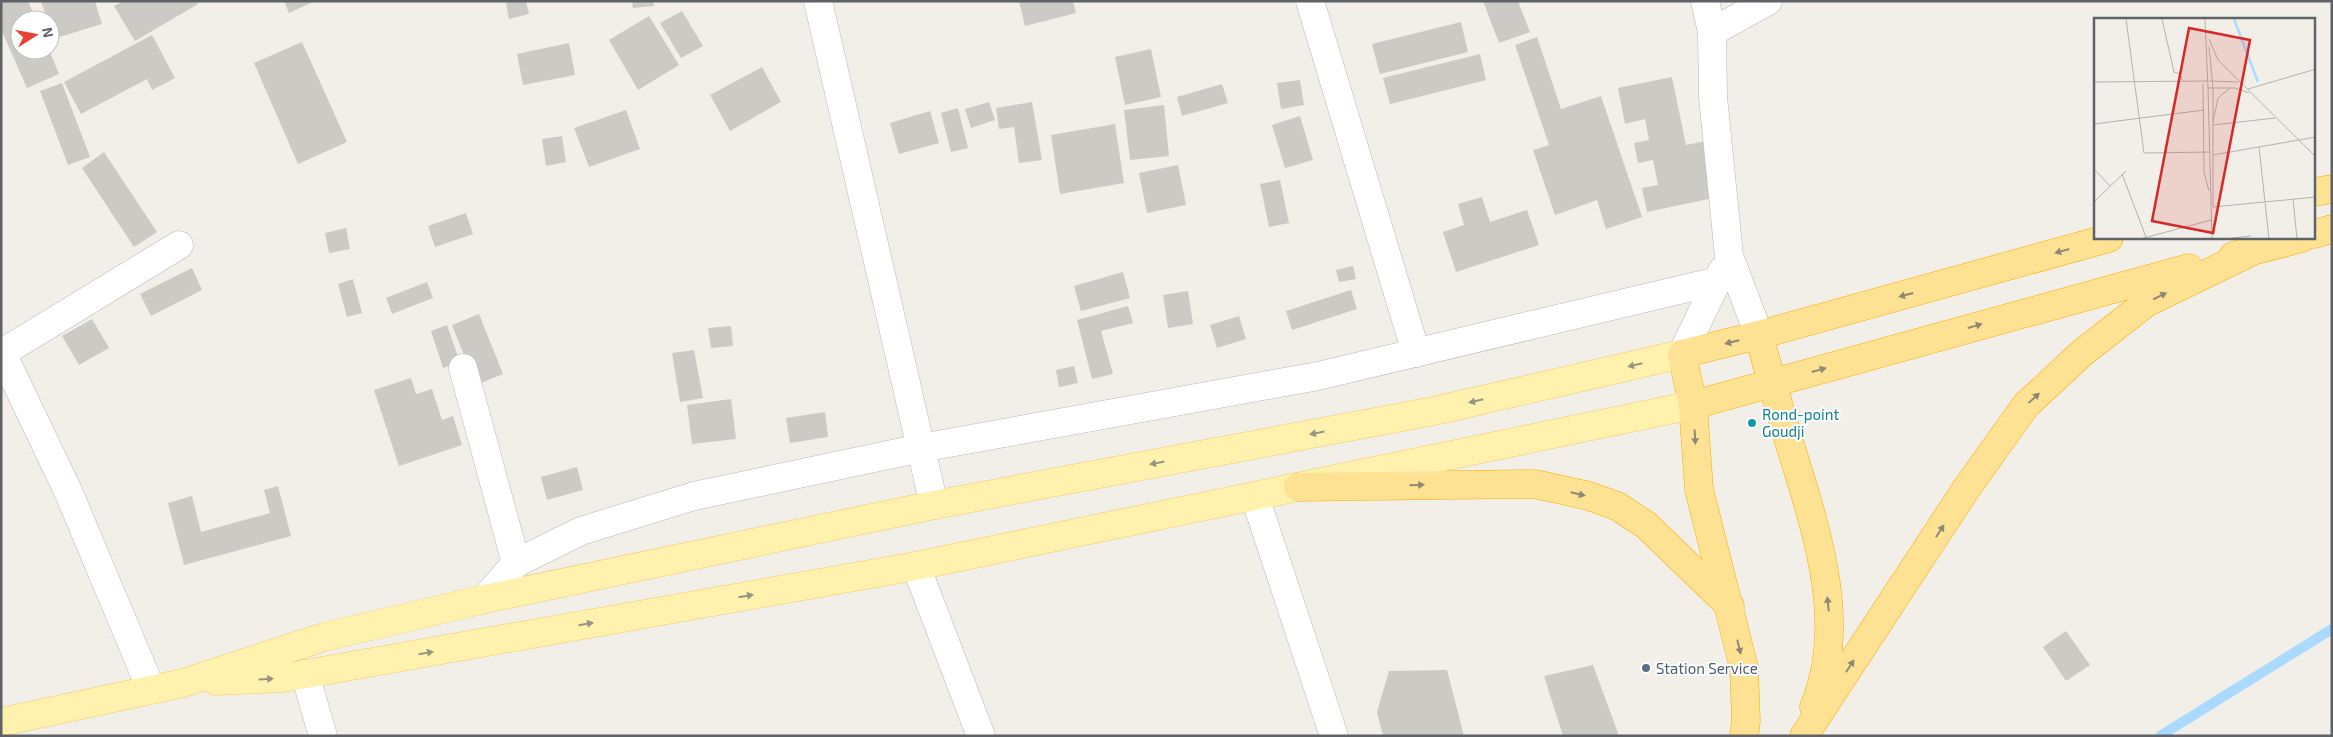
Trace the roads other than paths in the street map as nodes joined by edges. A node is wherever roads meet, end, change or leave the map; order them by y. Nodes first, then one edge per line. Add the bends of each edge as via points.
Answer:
1 (818, 1) edge
2 (1310, 1) edge
3 (1705, 1) edge
4 (1768, 1) edge
5 (1712, 32) junction
6 (2332, 189) edge
7 (2316, 192) edge
8 (2332, 229) edge
9 (2316, 233) edge
10 (2105, 239) edge
11 (2298, 239) edge
12 (179, 245) dead end
13 (2251, 252) junction
14 (1729, 256) junction
15 (1717, 281) junction
16 (1759, 335) junction
17 (2, 352) edge
18 (1416, 353) junction
19 (1682, 354) junction
20 (463, 368) dead end
21 (1772, 383) junction
22 (1693, 405) junction
23 (921, 448) junction
24 (1298, 488) junction
25 (1255, 497) junction
26 (934, 505) junction
27 (516, 563) junction
28 (916, 566) junction
29 (485, 599) junction
30 (1730, 607) junction
31 (305, 674) junction
32 (182, 683) junction
33 (151, 689) junction
34 (1, 722) edge
35 (323, 736) edge
36 (981, 736) edge
37 (1334, 736) edge
38 (1744, 736) edge
39 (1803, 736) edge

1 - 23 street
2 - 18 street
3 - 5 street
4 - 5 street
5 - 14 street via 1713,97
6 - 7 highway
8 - 9 highway
10 -> 16 highway
11 - 13 highway
12 - 17 street
21 -> 13 highway
39 -> 13 highway via 1966,489 2026,405 2082,353 2146,303
14 - 15 street
14 - 16 street
15 - 18 street
15 - 19 street
16 -> 19 highway
16 - 21 highway
17 - 33 street via 68,491
18 - 23 street via 1318,376
19 - 22 highway
19 -> 26 main road via 1434,411
20 - 27 street
21 - 22 highway
39 -> 21 highway via 1816,703 1829,649 1828,609 1808,503
22 - 24 main road
22 -> 30 highway via 1699,488
23 - 26 street
23 - 27 street via 694,496 581,531
24 - 25 main road
24 -> 30 highway via 1535,484 1589,496 1616,506 1646,524
25 - 28 main road
25 - 37 street
26 - 29 main road
27 - 29 street
31 -> 28 main road
28 - 36 street
29 - 32 main road via 324,637
30 -> 38 highway via 1744,668
32 -> 31 main road
31 - 35 street
32 - 33 main road
33 - 34 main road

